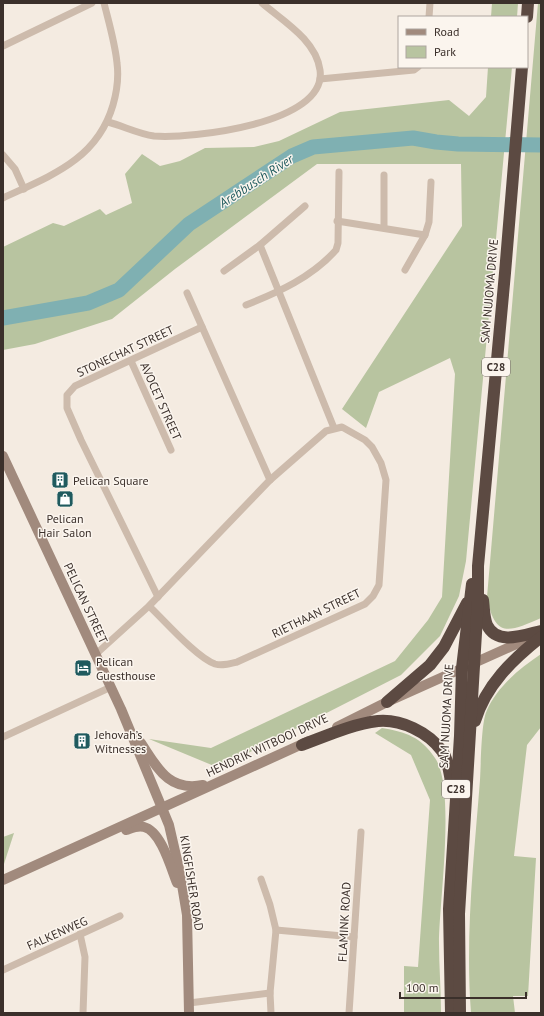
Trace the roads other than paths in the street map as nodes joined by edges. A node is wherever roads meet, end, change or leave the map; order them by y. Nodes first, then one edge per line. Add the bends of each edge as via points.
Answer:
1 (92, 3) edge
2 (104, 3) edge
3 (262, 3) edge
4 (430, 3) edge
5 (528, 3) edge
6 (429, 16) edge
7 (527, 16) edge
8 (3, 46) edge
9 (417, 68) edge
10 (522, 68) edge
11 (320, 79) junction
12 (108, 122) junction
13 (3, 154) edge
14 (339, 172) dead end
15 (384, 174) dead end
16 (431, 182) dead end
17 (24, 189) junction
18 (3, 198) edge
19 (305, 206) dead end
20 (337, 220) junction
21 (384, 227) junction
22 (425, 235) junction
23 (260, 245) junction
24 (405, 270) dead end
25 (224, 271) dead end
26 (188, 293) dead end
27 (278, 293) junction
28 (246, 305) dead end
29 (202, 328) junction
30 (131, 361) junction
31 (334, 428) junction
32 (171, 450) dead end
33 (3, 456) edge
34 (270, 480) junction
35 (478, 566) junction
36 (158, 597) junction
37 (470, 599) junction
38 (149, 606) junction
39 (541, 632) edge
40 (541, 637) edge
41 (96, 654) junction
42 (474, 662) junction
43 (462, 668) junction
44 (111, 687) junction
45 (387, 702) junction
46 (126, 721) junction
47 (3, 737) edge
48 (470, 739) junction
49 (302, 745) junction
50 (218, 781) junction
51 (455, 805) junction
52 (163, 807) junction
53 (361, 832) dead end
54 (87, 843) junction
55 (261, 879) dead end
56 (3, 880) edge
57 (183, 896) junction
58 (120, 916) dead end
59 (276, 930) junction
60 (80, 934) junction
61 (354, 937) junction
62 (3, 970) edge
63 (270, 993) junction
64 (189, 1008) edge
65 (83, 1013) edge
66 (271, 1013) edge
67 (349, 1013) edge
68 (451, 1013) edge
69 (460, 1013) edge

1 - 8 street
2 - 12 street via 117,70 117,91
3 - 11 street via 304,38 317,59
4 - 6 street
5 - 7 highway
9 - 11 street
10 - 35 highway, SAM NUJOMA DRIVE / C28
11 - 12 street via 314,94 304,102 292,110 249,127 176,137 152,136
12 - 17 street via 86,152 72,163
13 - 17 street via 15,169
14 - 20 street
15 - 21 street
16 - 22 street via 430,214
17 - 18 street
19 - 23 street
20 - 21 street
20 - 27 street via 336,250
21 - 22 street
22 - 24 street
23 - 25 street
23 - 27 street
26 - 29 street
27 - 28 street
27 - 31 street
29 - 30 street, STONECHAT STREET
29 - 34 street
30 - 32 street, AVOCET STREET
30 - 36 street, STONECHAT STREET via 75,386 69,390 66,401 81,440
31 - 34 street via 316,438
31 - 38 street, RIETHAAN STREET via 342,427 365,440 381,463 386,480 379,585 365,604 236,662 224,665 215,664 204,658
33 - 41 main road, PELICAN STREET
34 - 36 street
35 - 37 highway, SAM NUJOMA DRIVE / C28
35 - 39 highway via 486,624 490,629 502,637 511,638
35 - 42 highway, SAM NUJOMA DRIVE / C28
36 - 38 street
37 - 43 highway, SAM NUJOMA DRIVE / C28
37 - 45 highway via 444,647 430,664
38 - 41 street
39 - 42 main road, HENDRIK WITBOOI DRIVE
40 - 48 highway via 509,664 489,690 481,704
41 - 44 main road, PELICAN STREET
42 - 43 main road, HENDRIK WITBOOI DRIVE
42 - 48 highway, SAM NUJOMA DRIVE / C28
43 - 45 main road, HENDRIK WITBOOI DRIVE
43 - 51 highway, SAM NUJOMA DRIVE / C28
44 - 46 main road, PELICAN STREET
44 - 47 street
45 - 49 main road, HENDRIK WITBOOI DRIVE
46 - 50 main road via 159,770 170,781 190,787
46 - 52 main road, PELICAN STREET
48 - 69 highway, SAM NUJOMA DRIVE / C28 via 459,914
49 - 50 main road, HENDRIK WITBOOI DRIVE
49 - 51 highway via 376,721 410,726 427,736 442,751 447,762
50 - 52 main road, HENDRIK WITBOOI DRIVE
51 - 68 highway, SAM NUJOMA DRIVE / C28 via 448,909
52 - 54 main road, HENDRIK WITBOOI DRIVE
52 - 57 main road, KINGFISHER ROAD via 175,846
53 - 61 street, FLAMINK ROAD
54 - 56 main road, HENDRIK WITBOOI DRIVE
54 - 57 main road via 139,826 149,829 160,841
55 - 59 street
57 - 64 main road, KINGFISHER ROAD via 188,938
58 - 60 street, FALKENWEG
59 - 61 street
59 - 63 street
60 - 62 street, FALKENWEG
60 - 65 street via 85,957
61 - 67 street, FLAMINK ROAD
63 - 64 street
63 - 66 street

